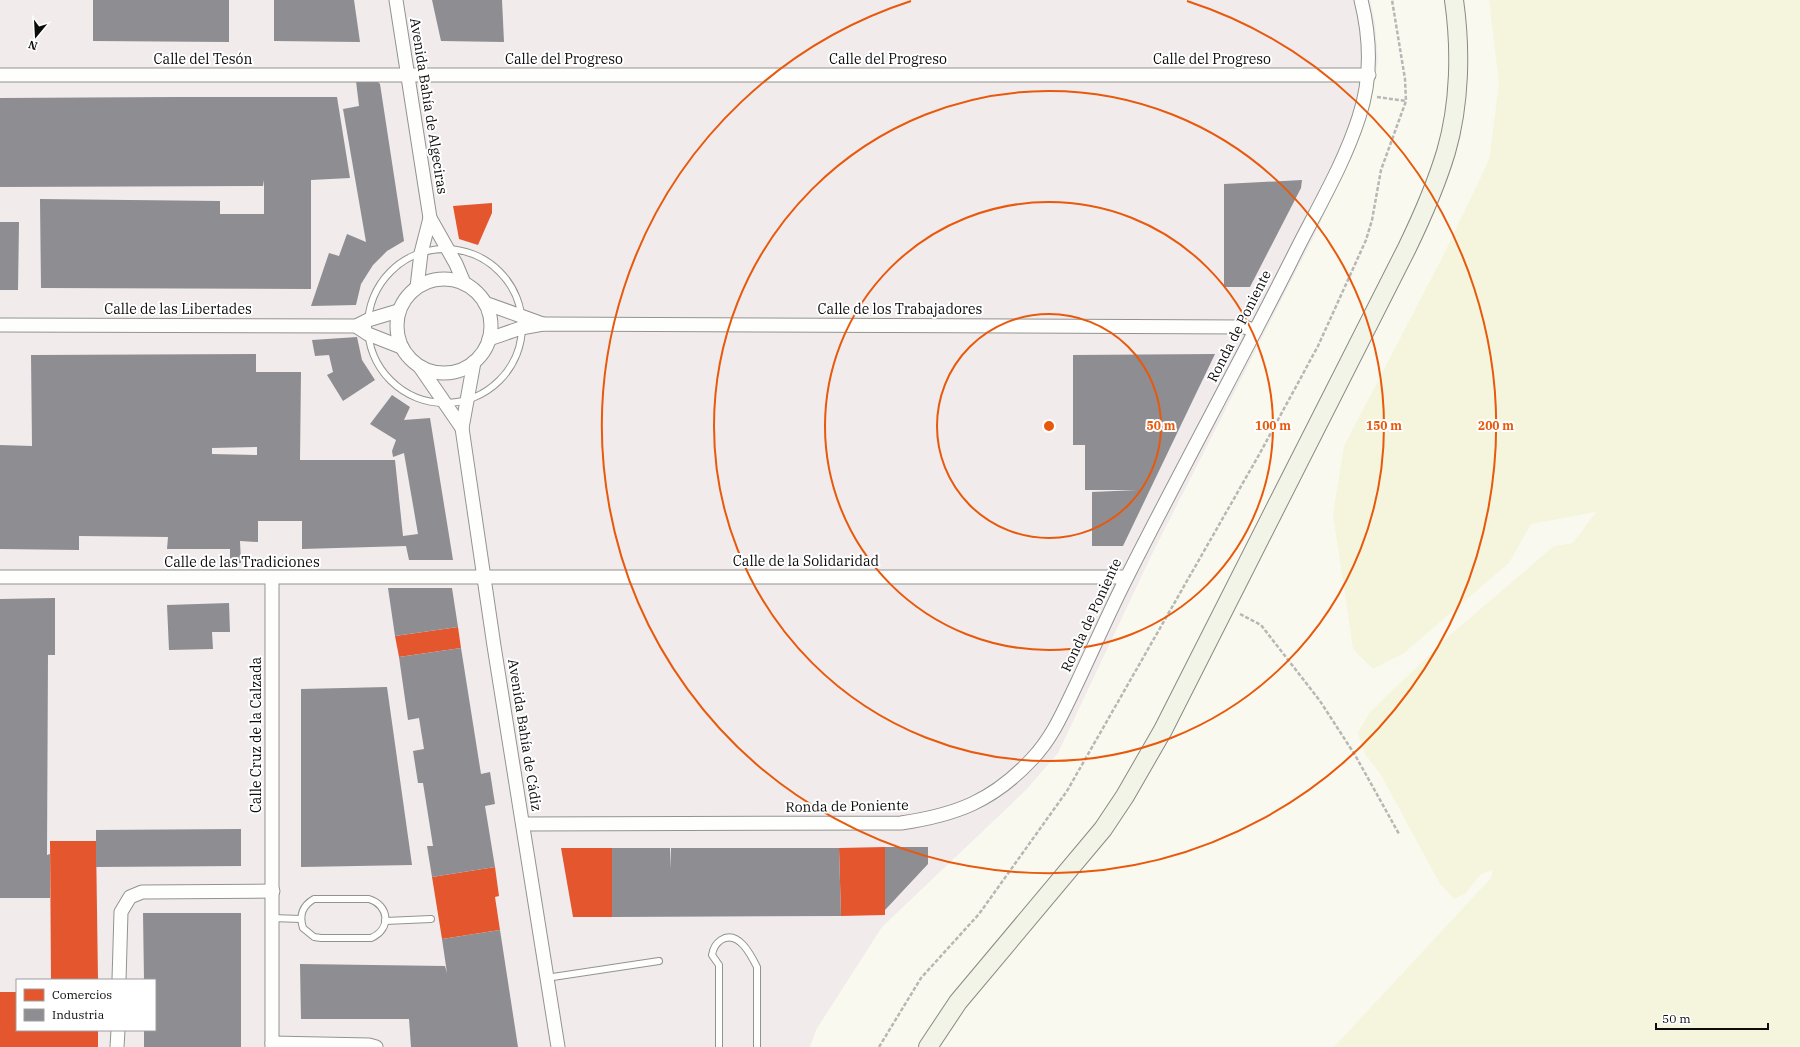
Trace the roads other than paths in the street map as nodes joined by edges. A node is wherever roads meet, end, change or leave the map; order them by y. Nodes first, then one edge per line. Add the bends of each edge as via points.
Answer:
1 (396, 0) edge
2 (1361, 0) edge
3 (1454, 0) edge
4 (0, 75) edge
5 (407, 75) junction
6 (1369, 75) junction
7 (430, 218) junction
8 (448, 250) junction
9 (421, 253) junction
10 (464, 283) junction
11 (417, 286) junction
12 (485, 303) junction
13 (398, 311) junction
14 (368, 320) junction
15 (521, 322) junction
16 (0, 325) edge
17 (356, 326) junction
18 (1255, 331) junction
19 (368, 334) junction
20 (489, 339) junction
21 (401, 347) junction
22 (474, 362) junction
23 (419, 366) junction
24 (468, 399) junction
25 (446, 403) junction
26 (462, 428) junction
27 (0, 577) edge
28 (485, 577) junction
29 (1126, 577) junction
30 (272, 578) junction
31 (523, 824) junction
32 (273, 891) junction
33 (272, 918) junction
34 (301, 918) junction
35 (431, 919) dead end
36 (386, 921) junction
37 (659, 961) dead end
38 (546, 978) junction
39 (119, 979) edge
40 (118, 1031) edge
41 (272, 1045) edge
42 (117, 1047) edge
43 (376, 1047) edge
44 (558, 1047) edge
45 (719, 1047) edge
46 (757, 1047) edge
47 (928, 1047) edge

1 - 5 street, Avenida Bahía de Algeciras
2 - 6 street, Ronda de Poniente via 1369,44
3 - 47 main road via 1459,56 1446,151 1434,187 1407,248 1163,730 1125,796 1103,829 958,1002
4 - 5 street, Calle del Tesón
5 - 6 street, Calle del Progreso
5 - 7 street, Avenida Bahía de Algeciras
6 - 18 street, Ronda de Poniente via 1359,118 1340,163
7 - 8 street, Avenida Bahía de Algeciras
7 - 9 street, Avenida Bahía de Algeciras
8 - 9 lane
8 - 10 street, Avenida Bahía de Algeciras
8 - 15 lane via 471,254 501,274 514,294
9 - 11 street, Avenida Bahía de Algeciras
9 - 14 lane via 401,263 385,278 373,297
10 - 11 street via 448,278
10 - 12 street via 476,291
11 - 13 street via 407,295
12 - 15 street, Calle de los Trabajadores
12 - 20 street via 490,316
13 - 14 street, Calle de las Libertades
13 - 21 street via 397,333
14 - 17 street, Calle de las Libertades
14 - 19 lane
15 - 18 street, Calle de los Trabajadores via 1245,327
15 - 20 street
15 - 24 lane via 518,351 508,371 492,387
16 - 17 street, Calle de las Libertades
17 - 19 street
18 - 29 street, Ronda de Poniente
19 - 21 street
19 - 25 lane via 375,358 388,378 415,397
20 - 22 street via 483,353
21 - 23 street
22 - 23 street via 462,369 446,373 430,371
22 - 24 street, Avenida Bahía de Cádiz
23 - 25 street, Avenida Bahía de Cádiz
24 - 25 lane
24 - 26 street, Avenida Bahía de Cádiz
25 - 26 street, Avenida Bahía de Cádiz
26 - 28 street, Avenida Bahía de Cádiz
27 - 30 street, Calle de las Tradiciones
28 - 29 street, Calle de la Solidaridad
28 - 30 street, Calle de las Tradiciones
28 - 31 street, Avenida Bahía de Cádiz
29 - 31 street, Ronda de Poniente via 1057,727 1033,759 1002,788 968,808 930,819 901,823
30 - 32 street, Calle Cruz de la Calzada
31 - 38 street, Avenida Bahía de Cádiz
32 - 33 street, Calle Cruz de la Calzada
32 - 39 street via 142,892 130,898 121,912
33 - 34 lane
33 - 41 street, Calle Cruz de la Calzada
34 - 36 lane via 303,928 321,938 371,938 382,930
34 - 36 lane via 303,908 314,899 369,899 381,905
35 - 36 lane
37 - 38 lane
38 - 44 street, Avenida Bahía de Cádiz
40 - 42 street
41 - 43 street, Calle Cruz de la Calzada
45 - 46 lane via 719,965 712,956 712,950 718,942 726,938 735,939 743,944 757,967

